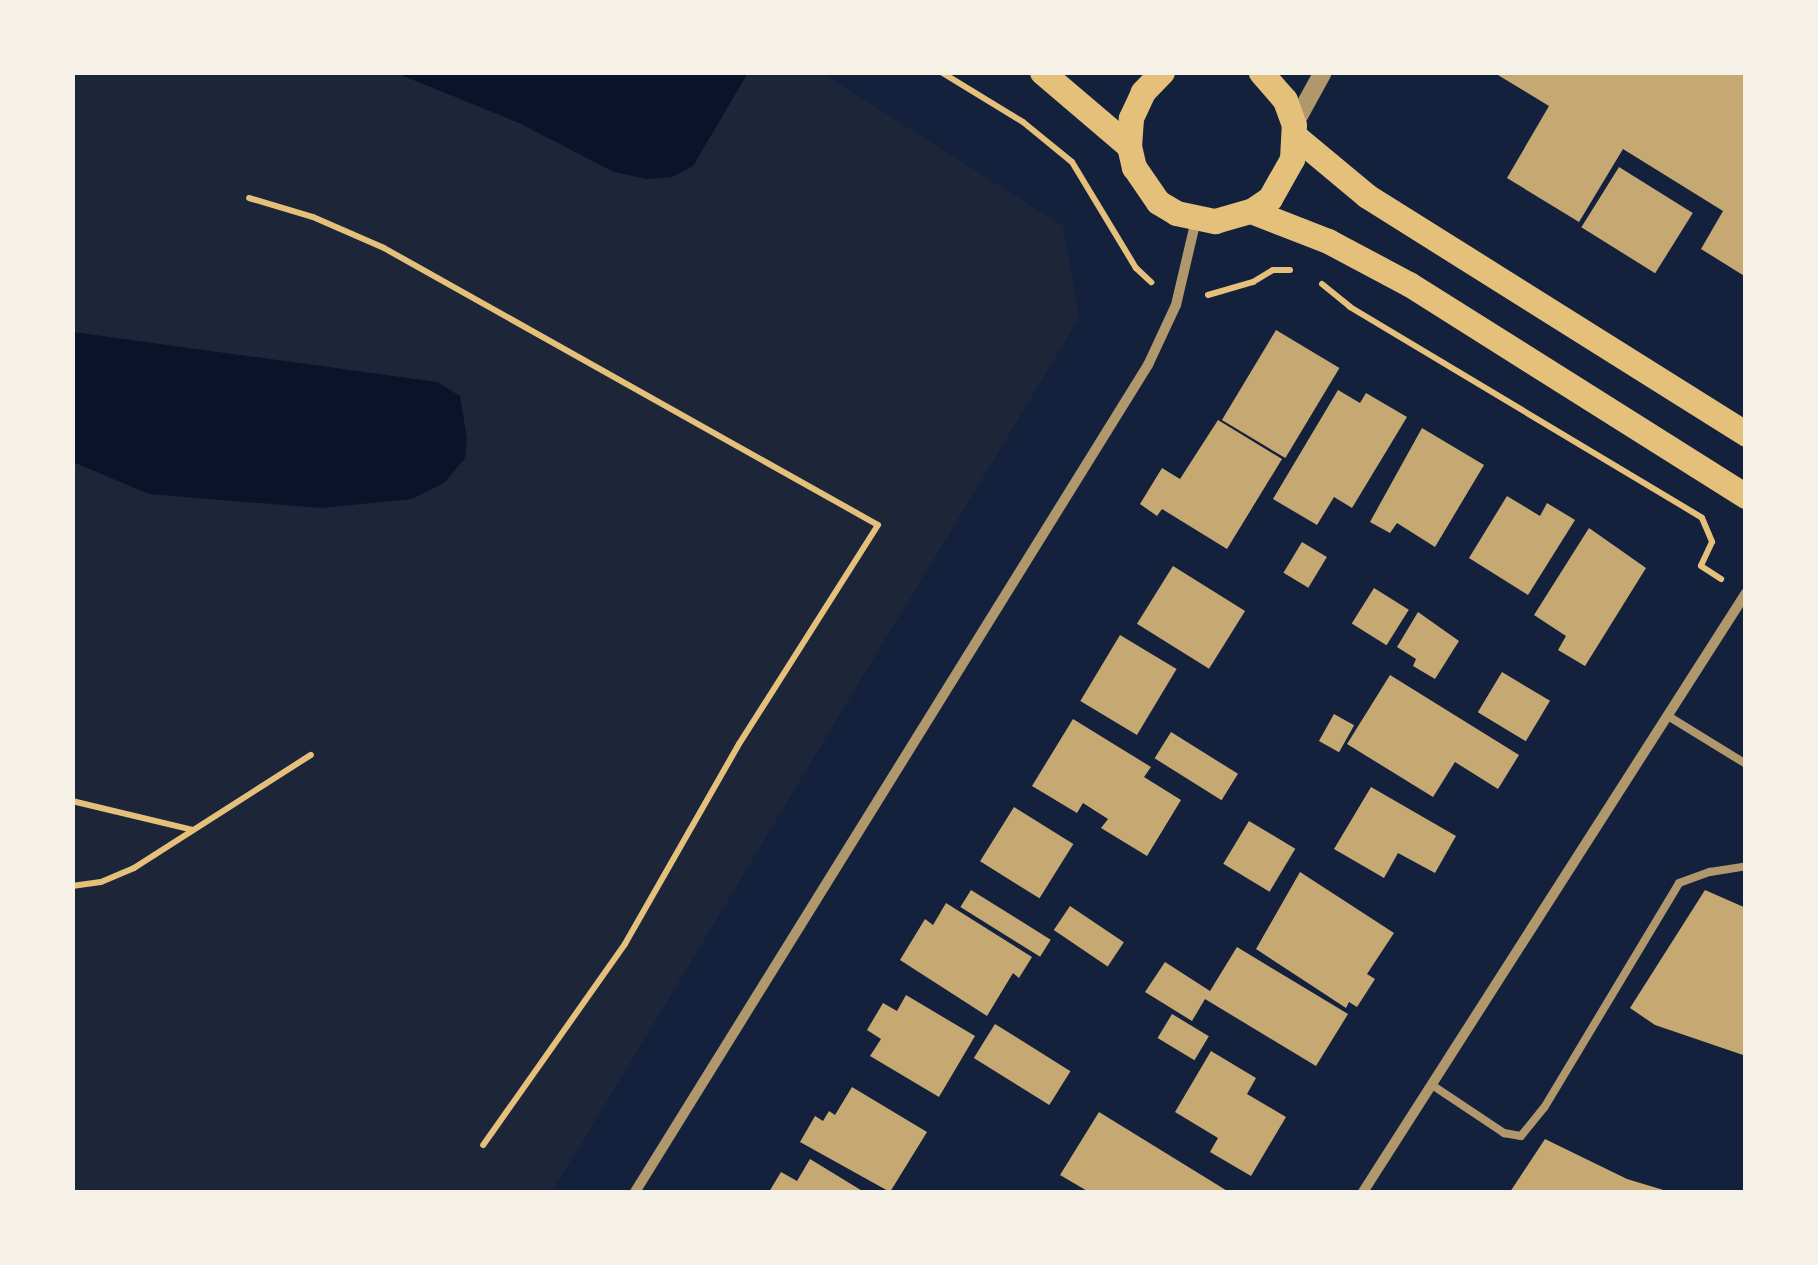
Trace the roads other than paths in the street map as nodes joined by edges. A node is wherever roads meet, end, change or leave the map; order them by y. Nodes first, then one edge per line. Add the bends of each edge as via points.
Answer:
1 (1042, 72) edge
2 (1162, 72) edge
3 (1261, 72) edge
4 (1323, 72) edge
5 (1294, 131) junction
6 (1129, 146) junction
7 (1251, 211) junction
8 (1196, 220) junction
9 (1746, 434) edge
10 (1746, 496) edge
11 (1745, 594) edge
12 (1668, 716) junction
13 (1746, 764) edge
14 (1746, 866) edge
15 (1432, 1086) junction
16 (635, 1192) edge
17 (1363, 1192) edge

1 - 6 main road
2 - 6 main road via 1143,92
3 - 5 main road via 1285,100
4 - 5 street
5 - 7 main road via 1283,180
5 - 9 main road via 1368,196
6 - 8 main road via 1144,186 1158,202
7 - 8 main road
7 - 10 main road via 1328,240 1409,284
8 - 16 street via 1176,305 1148,365
11 - 12 street
12 - 13 lane
12 - 15 street
14 - 15 lane via 1679,883 1521,1136
15 - 17 street

